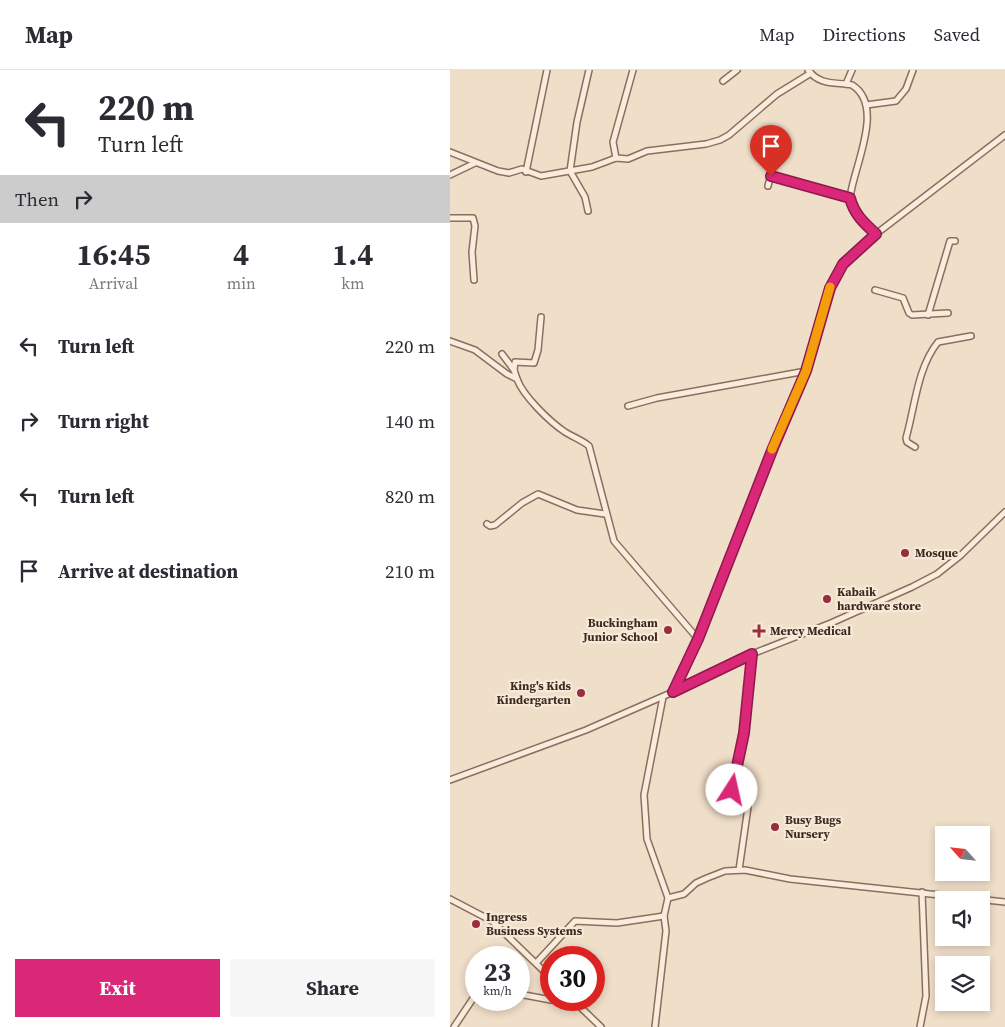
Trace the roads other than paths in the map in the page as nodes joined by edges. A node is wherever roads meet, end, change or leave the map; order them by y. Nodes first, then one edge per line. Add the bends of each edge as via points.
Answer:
1 (547, 70) edge
2 (589, 70) edge
3 (632, 70) edge
4 (737, 70) edge
5 (852, 70) edge
6 (913, 70) edge
7 (809, 72) edge
8 (723, 81) dead end
9 (846, 84) junction
10 (866, 105) junction
11 (1005, 135) edge
12 (450, 152) edge
13 (616, 158) junction
14 (475, 163) junction
15 (570, 171) junction
16 (526, 172) junction
17 (450, 175) edge
18 (768, 186) dead end
19 (850, 198) junction
20 (588, 211) dead end
21 (450, 218) edge
22 (876, 234) junction
23 (955, 241) dead end
24 (474, 280) dead end
25 (875, 290) dead end
26 (948, 313) dead end
27 (928, 315) junction
28 (541, 317) dead end
29 (971, 336) dead end
30 (450, 341) edge
31 (502, 354) dead end
32 (514, 370) junction
33 (806, 371) junction
34 (517, 379) junction
35 (628, 406) dead end
36 (915, 447) dead end
37 (1005, 512) edge
38 (605, 514) junction
39 (487, 524) dead end
40 (698, 639) junction
41 (752, 654) junction
42 (673, 692) junction
43 (663, 697) junction
44 (450, 780) edge
45 (739, 870) junction
46 (922, 892) junction
47 (668, 898) junction
48 (450, 899) edge
49 (1005, 902) edge
50 (664, 916) junction
51 (536, 962) junction
52 (540, 966) edge
53 (465, 1010) edge
54 (584, 1011) edge
55 (454, 1027) edge
56 (601, 1027) edge
57 (655, 1027) edge
58 (920, 1027) edge

1 - 16 street
2 - 15 street
3 - 13 street via 613,142
4 - 8 street
5 - 9 street
6 - 10 street via 906,88 896,101
7 - 9 street via 834,85
7 - 13 street via 720,140 647,151 628,159
9 - 10 street via 858,89
10 - 19 street via 863,146
11 - 22 street
12 - 14 street
13 - 15 street
14 - 16 street via 509,173 522,169
14 - 17 street
15 - 16 street via 541,176
15 - 20 street via 585,196
18 - 19 street via 773,176
19 - 22 street via 852,208
21 - 24 street via 473,218
22 - 33 street via 843,264 833,282
23 - 27 street via 950,241
25 - 27 street via 903,298 912,315
26 - 27 street
28 - 32 street via 534,363 515,362
29 - 36 street via 941,341 934,347 922,373 906,438
30 - 34 street via 475,350
31 - 32 street
32 - 34 street
33 - 35 street
33 - 40 street
34 - 38 street via 521,389 540,409 564,431 589,446
37 - 41 street via 961,555 936,574 831,623
38 - 39 street via 576,510 538,494 495,524
38 - 40 street via 614,541
40 - 42 street
41 - 42 street
41 - 45 street via 744,733 732,790 748,807
42 - 43 street
43 - 44 street via 529,752
43 - 47 street via 644,795 644,823
45 - 46 street via 790,879
45 - 47 street via 706,878 684,894
46 - 49 street
46 - 58 street via 926,996
47 - 50 street
48 - 51 street via 492,922
50 - 51 street via 617,923 575,921
50 - 57 street via 666,931
51 - 52 street
53 - 55 street
54 - 56 street

